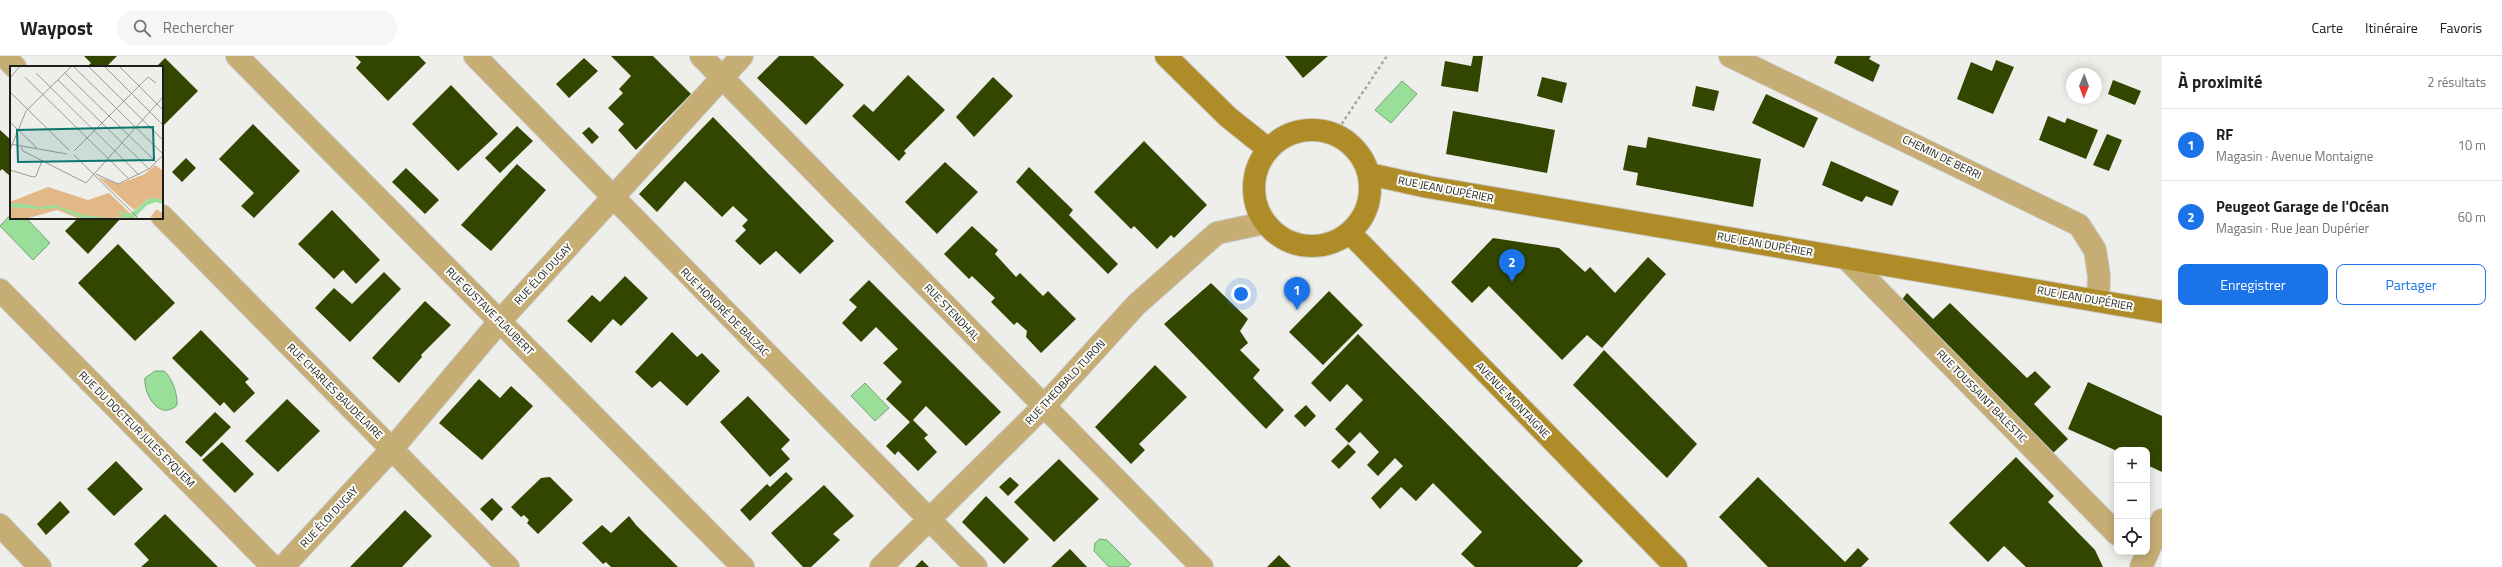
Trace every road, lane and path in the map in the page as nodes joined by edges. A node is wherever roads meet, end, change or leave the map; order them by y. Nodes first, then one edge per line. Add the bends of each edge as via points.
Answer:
1 (4, 56) edge
2 (238, 56) edge
3 (475, 56) edge
4 (701, 56) edge
5 (742, 56) edge
6 (1166, 56) edge
7 (1387, 56) edge
8 (1730, 56) edge
9 (1771, 64) edge
10 (14, 66) edge
11 (723, 78) junction
12 (1335, 134) junction
13 (1268, 149) junction
14 (1369, 174) junction
15 (612, 198) junction
16 (163, 217) edge
17 (1264, 223) junction
18 (1350, 232) junction
19 (1846, 258) junction
20 (0, 290) edge
21 (2098, 300) junction
22 (2162, 312) edge
23 (500, 321) junction
24 (1044, 406) junction
25 (392, 448) junction
26 (929, 519) junction
27 (2162, 520) edge
28 (0, 525) edge
29 (2114, 531) edge
30 (2142, 562) edge
31 (40, 567) edge
32 (273, 567) edge
33 (283, 567) edge
34 (508, 567) edge
35 (743, 567) edge
36 (881, 567) edge
37 (976, 567) edge
38 (1202, 567) edge
39 (1676, 567) edge

1 - 10 street
2 - 23 street, RUE GUSTAVE FLAUBERT
3 - 15 street, RUE HONORÉ DE BALZAC
4 - 11 street, RUE STENDHAL
5 - 11 street, RUE ÉLOI DUGAY
6 - 13 main road via 1228,117
7 - 12 path
8 - 9 street, CHEMIN DE BERRI
9 - 21 street, CHEMIN DE BERRI via 2079,225 2095,250 2099,276
11 - 15 street, RUE ÉLOI DUGAY
11 - 24 street, RUE STENDHAL
12 - 13 main road via 1299,130 1282,137
12 - 14 main road via 1350,144 1362,157
13 - 17 main road via 1257,165 1253,185 1255,205
14 - 18 main road via 1371,190 1368,206 1361,220
14 - 19 main road, RUE JEAN DUPÉRIER via 1428,187
15 - 23 street, RUE ÉLOI DUGAY
15 - 26 street, RUE HONORÉ DE BALZAC
16 - 25 street, RUE CHARLES BAUDELAIRE
17 - 18 main road via 1278,236 1296,244 1315,247 1334,242
17 - 24 street, RUE THEOBALD TURON via 1217,233 1136,305
18 - 39 main road, AVENUE MONTAIGNE
19 - 21 main road, RUE JEAN DUPÉRIER
19 - 29 street, RUE TOUSSAINT BALESTIC
20 - 32 street, RUE DU DOCTEUR JULES EYQUEM
21 - 22 main road, RUE JEAN DUPÉRIER
23 - 25 street, RUE ÉLOI DUGAY
23 - 35 street, RUE GUSTAVE FLAUBERT
24 - 26 street, RUE THEOBALD TURON
24 - 38 street, RUE STENDHAL
25 - 33 street, RUE ÉLOI DUGAY
25 - 34 street, RUE CHARLES BAUDELAIRE
26 - 36 street, RUE THEOBALD TURON
26 - 37 street, RUE HONORÉ DE BALZAC
27 - 30 street
28 - 31 street

